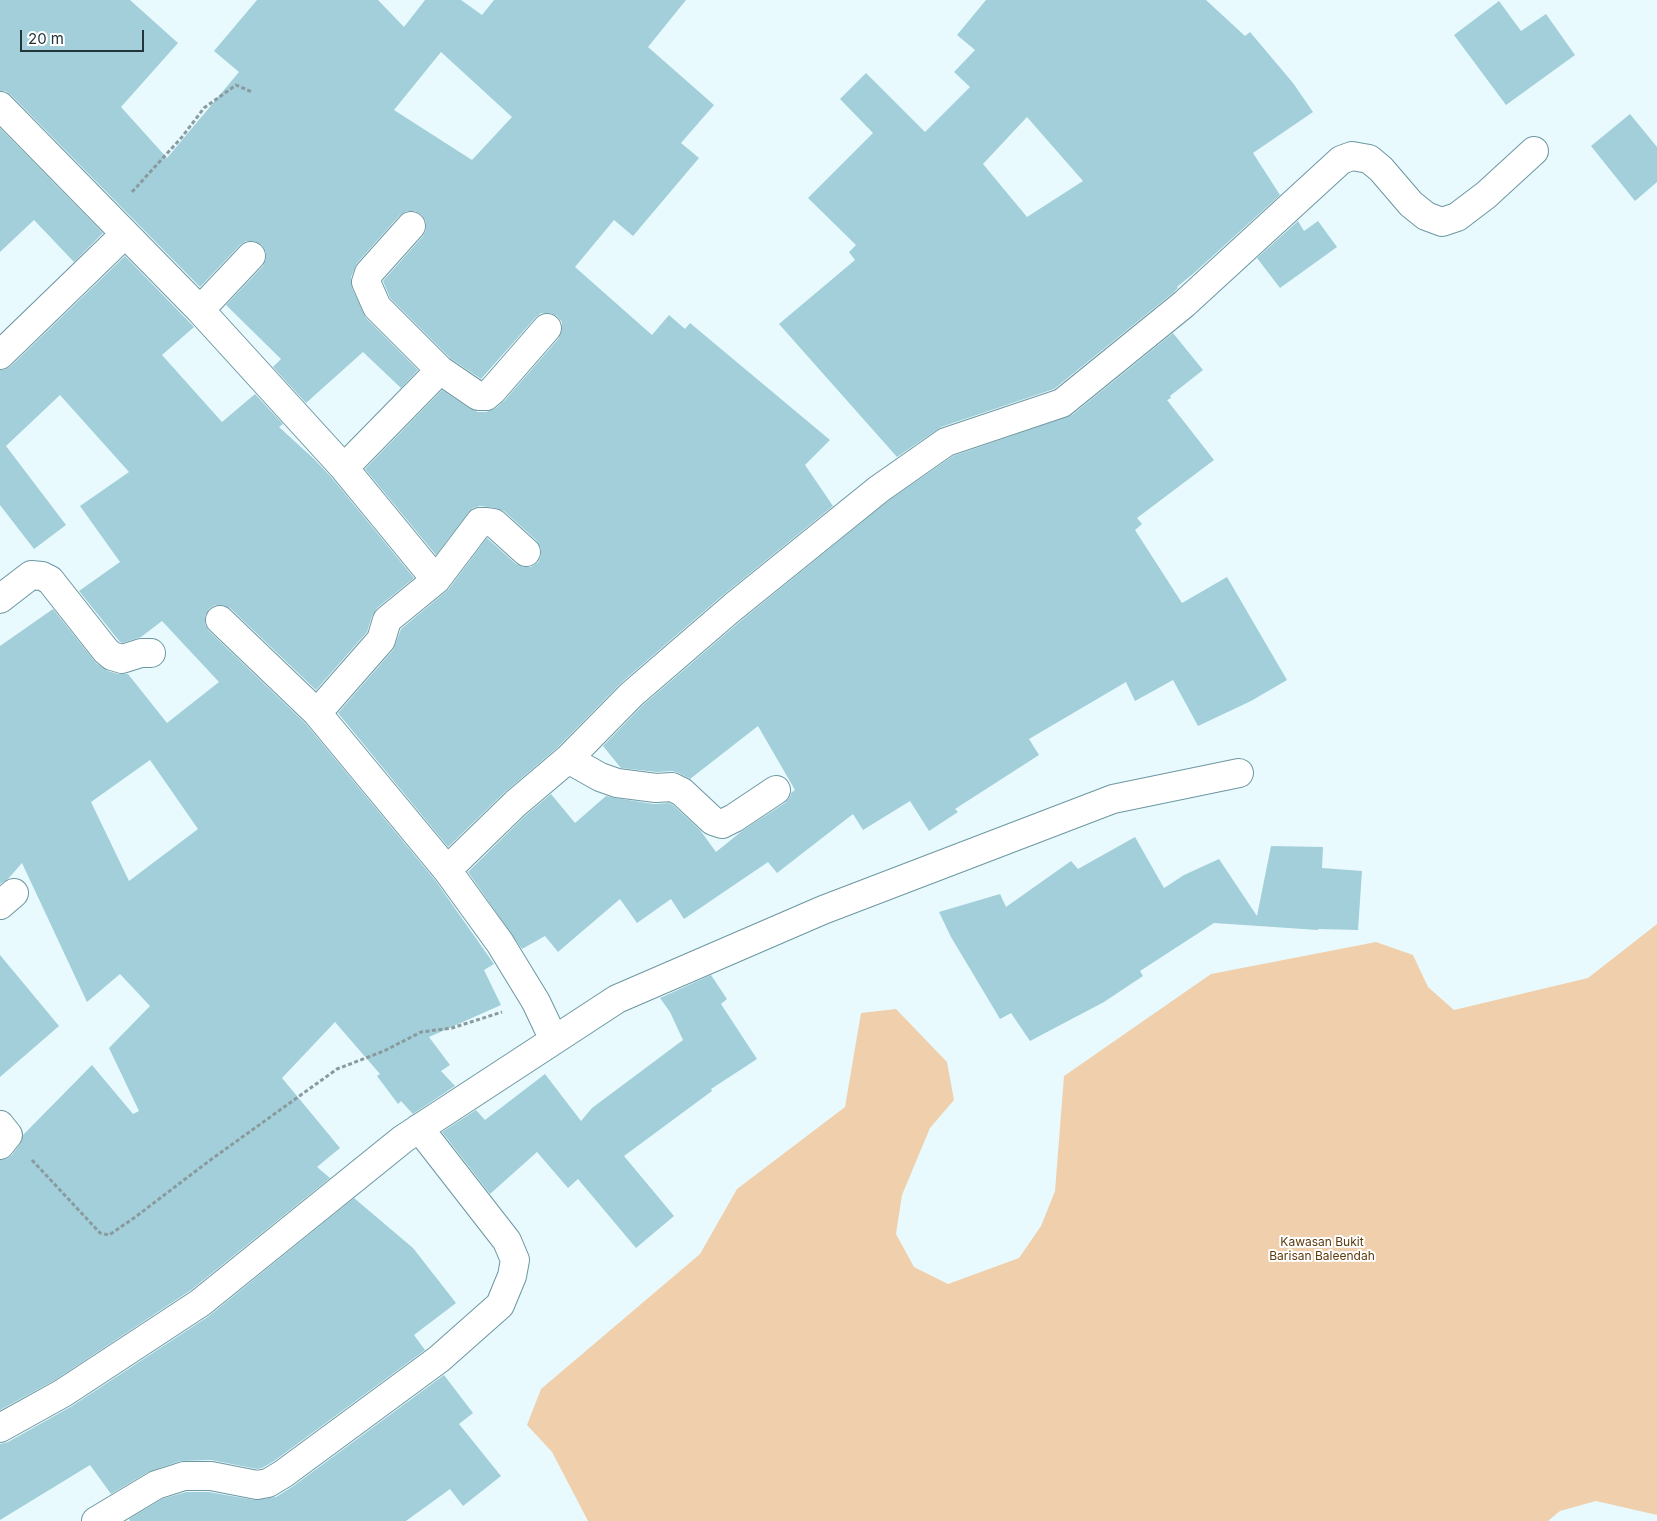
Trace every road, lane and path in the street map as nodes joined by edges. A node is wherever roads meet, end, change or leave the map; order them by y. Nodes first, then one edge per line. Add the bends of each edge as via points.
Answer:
1 (252, 92) dead end
2 (0, 106) edge
3 (1534, 151) dead end
4 (117, 225) junction
5 (410, 226) dead end
6 (251, 256) dead end
7 (200, 310) junction
8 (547, 328) dead end
9 (0, 355) edge
10 (440, 370) junction
11 (344, 468) junction
12 (526, 552) dead end
13 (436, 580) junction
14 (0, 599) edge
15 (220, 620) dead end
16 (151, 653) dead end
17 (317, 713) junction
18 (568, 759) junction
19 (1239, 772) dead end
20 (776, 790) dead end
21 (447, 870) junction
22 (536, 1002) junction
23 (554, 1040) junction
24 (419, 1128) junction
25 (3, 1135) edge
26 (0, 1428) edge
27 (96, 1521) edge

1 - 4 path via 236,85 204,108
2 - 4 street
3 - 18 street via 1486,195 1456,217 1442,222 1426,216 1411,204 1369,159 1352,156 1341,160 1184,304 1062,403 946,442 880,489 733,607 632,694
4 - 7 street
4 - 9 street
5 - 10 street via 369,273 366,282 377,307
6 - 7 street
7 - 11 street
8 - 10 street via 486,396 478,396
10 - 11 street
11 - 13 street
12 - 13 street via 494,523 480,522
13 - 17 street via 388,620 381,640
14 - 16 street via 31,575 42,576 50,580 106,652 122,659
15 - 17 street
17 - 21 street
18 - 20 street via 617,783 656,788 672,786 713,821 722,824
18 - 21 street via 516,803
19 - 23 street via 1113,799 823,910 617,999
21 - 22 street via 500,943
22 - 23 street
22 - 25 path via 452,1028 421,1032 384,1051 337,1068 109,1235 100,1233
23 - 24 street
24 - 26 street via 200,1303 63,1393
24 - 27 street via 506,1241 515,1260 500,1305 440,1359 268,1483 184,1476 156,1485

